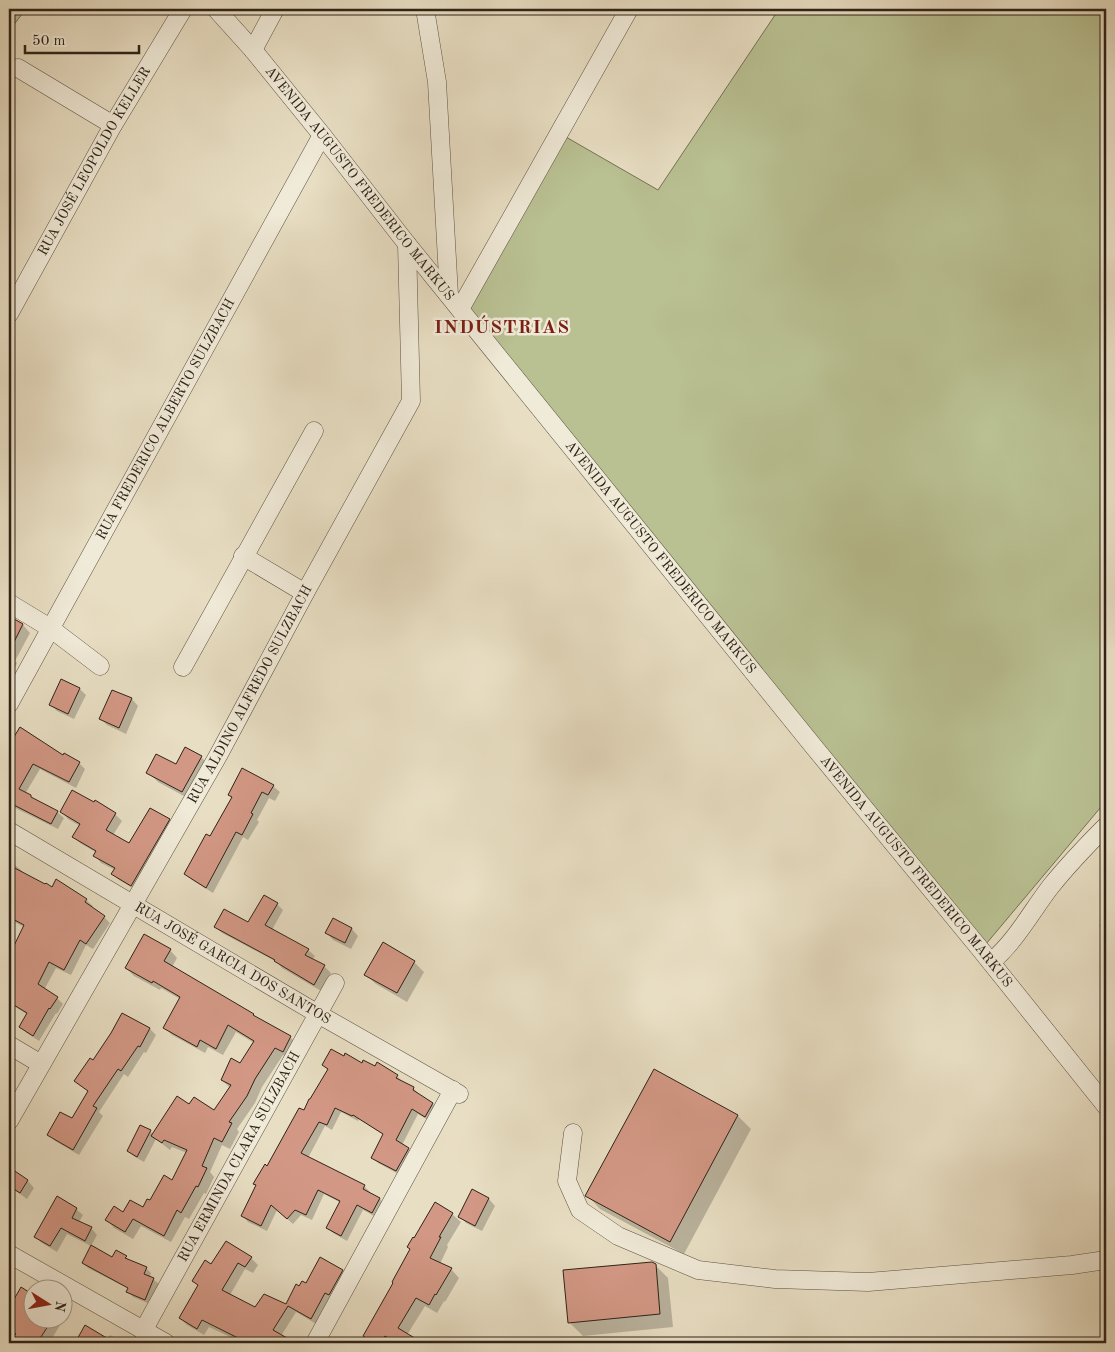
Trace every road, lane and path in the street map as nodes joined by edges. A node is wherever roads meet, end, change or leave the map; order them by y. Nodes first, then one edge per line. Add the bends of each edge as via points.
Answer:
1 (183, 9) edge
2 (216, 9) edge
3 (425, 9) edge
4 (629, 9) edge
5 (272, 11) edge
6 (253, 50) junction
7 (18, 68) dead end
8 (113, 124) junction
9 (322, 135) junction
10 (407, 244) junction
11 (455, 302) junction
12 (9, 314) edge
13 (314, 431) dead end
14 (243, 556) junction
15 (305, 593) junction
16 (9, 603) edge
17 (50, 628) junction
18 (100, 666) dead end
19 (183, 667) dead end
20 (9, 704) edge
21 (1106, 826) edge
22 (9, 831) edge
23 (134, 904) junction
24 (991, 962) junction
25 (335, 984) dead end
26 (318, 1014) junction
27 (9, 1045) edge
28 (41, 1064) junction
29 (1106, 1106) edge
30 (9, 1121) edge
31 (573, 1133) dead end
32 (11, 1260) edge
33 (1106, 1260) edge
34 (143, 1331) junction
35 (166, 1343) edge
36 (315, 1343) edge

1 - 8 street, RUA JOSÉ LEOPOLDO KELLER
2 - 6 street, AVENIDA AUGUSTO FREDERICO MARKUS
3 - 11 street via 437,82
4 - 11 street
5 - 6 street
6 - 9 street, AVENIDA AUGUSTO FREDERICO MARKUS
7 - 8 street
8 - 12 street, RUA JOSÉ LEOPOLDO KELLER
9 - 10 street, AVENIDA AUGUSTO FREDERICO MARKUS
9 - 17 street, RUA FREDERICO ALBERTO SULZBACH
10 - 11 street, AVENIDA AUGUSTO FREDERICO MARKUS
10 - 15 street, RUA ALDINO ALFREDO SULZBACH via 411,401
11 - 24 street, AVENIDA AUGUSTO FREDERICO MARKUS
13 - 14 street
14 - 15 street
14 - 19 street
15 - 23 street, RUA ALDINO ALFREDO SULZBACH
16 - 17 street
17 - 18 street
17 - 20 street, RUA FREDERICO ALBERTO SULZBACH
21 - 24 street
22 - 23 street, RUA JOSÉ GARCIA DOS SANTOS
23 - 26 street, RUA JOSÉ GARCIA DOS SANTOS
23 - 28 street, RUA ALDINO ALFREDO SULZBACH
24 - 29 street, AVENIDA AUGUSTO FREDERICO MARKUS
25 - 26 street, RUA ERMINDA CLARA SULZBACH
26 - 34 street, RUA ERMINDA CLARA SULZBACH
26 - 36 street, RUA JOSÉ GARCIA DOS SANTOS via 456,1092
27 - 28 street
28 - 30 street, RUA ALDINO ALFREDO SULZBACH
31 - 33 street via 567,1181 580,1210 618,1236 698,1270 775,1279 868,1282
32 - 34 street
34 - 35 street

